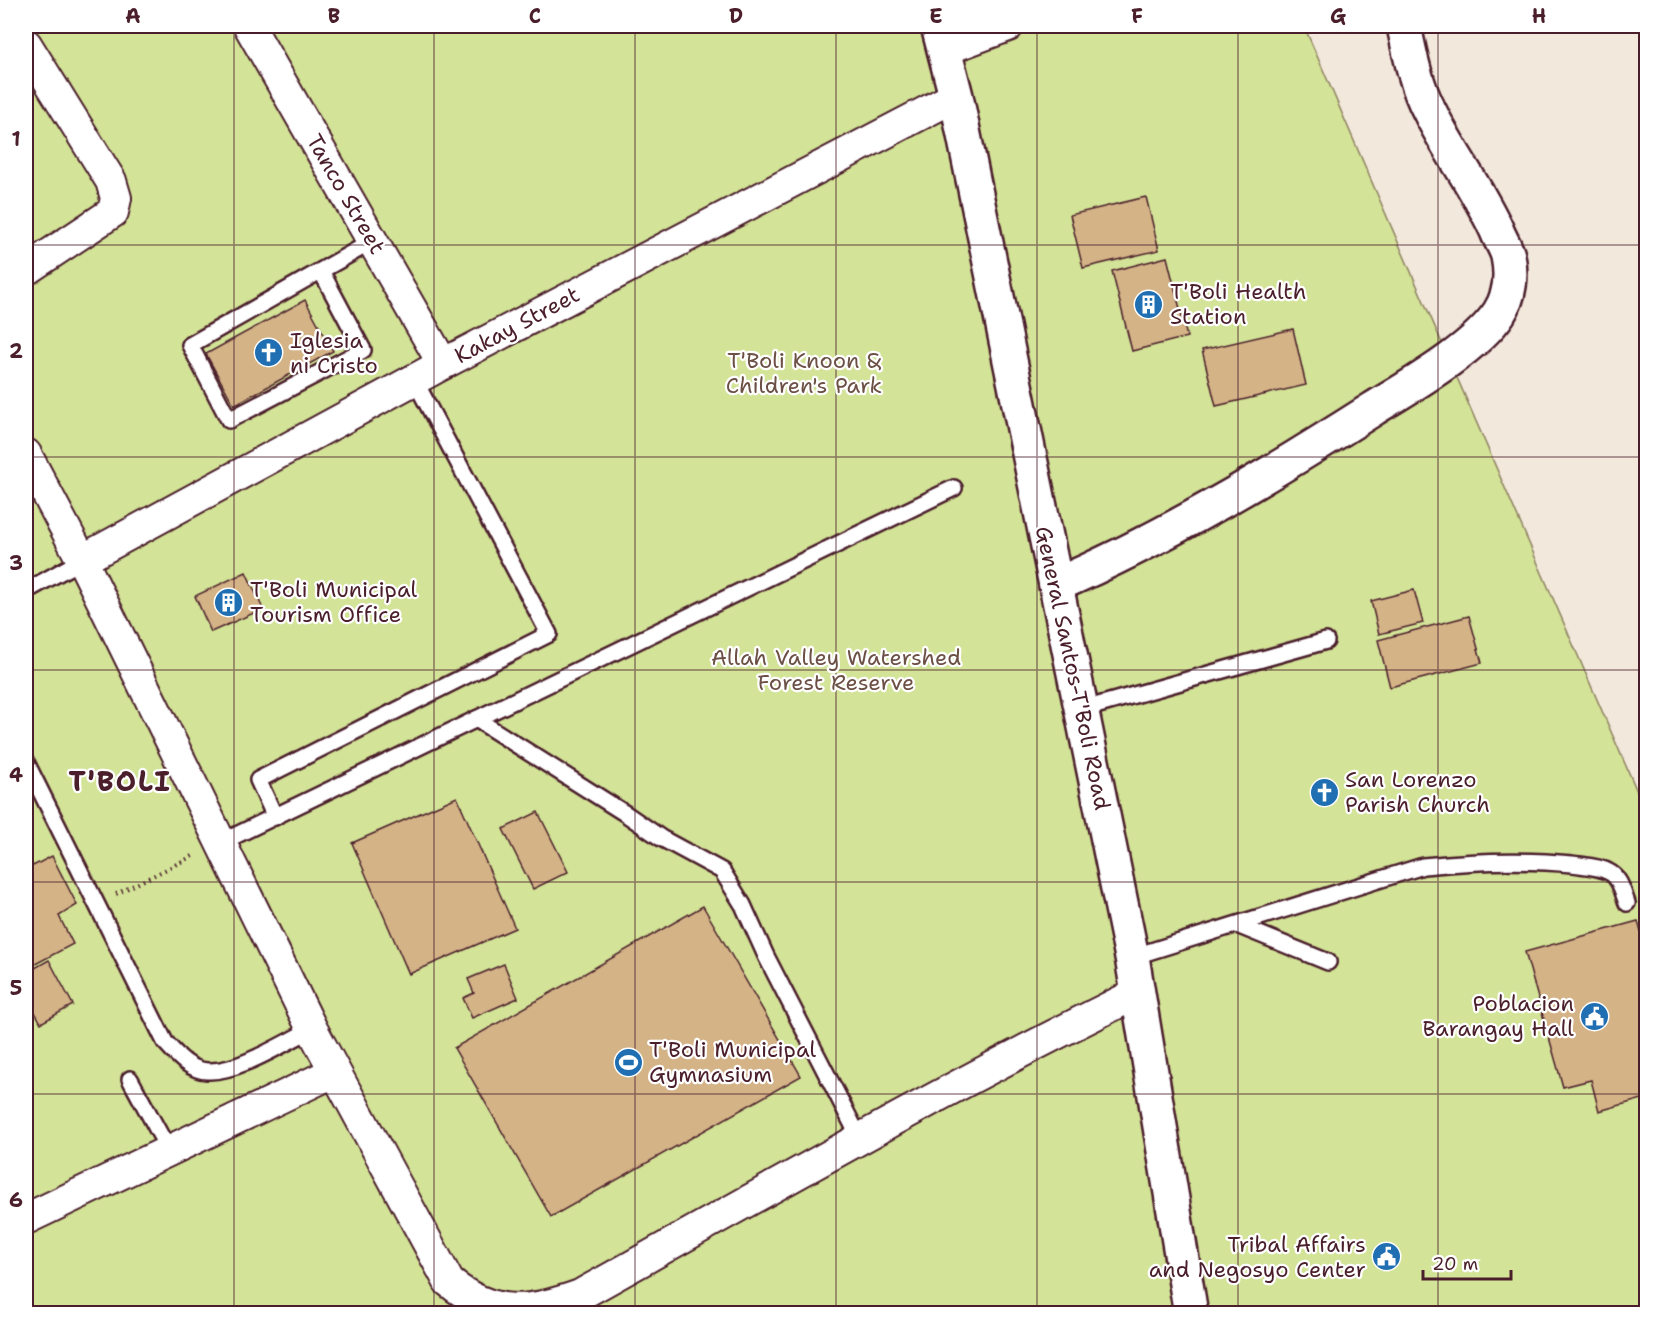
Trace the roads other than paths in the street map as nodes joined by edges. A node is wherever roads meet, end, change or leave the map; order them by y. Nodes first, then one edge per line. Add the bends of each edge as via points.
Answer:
1 (1008, 26) edge
2 (1404, 26) edge
3 (257, 28) edge
4 (941, 38) edge
5 (26, 44) edge
6 (956, 96) junction
7 (373, 241) junction
8 (26, 270) edge
9 (321, 271) junction
10 (443, 364) junction
11 (414, 379) junction
12 (26, 454) edge
13 (954, 488) dead end
14 (82, 560) junction
15 (1056, 585) junction
16 (26, 591) edge
17 (1326, 641) dead end
18 (1081, 710) junction
19 (476, 719) junction
20 (26, 762) edge
21 (275, 817) junction
22 (220, 843) junction
23 (1627, 903) dead end
24 (1237, 925) junction
25 (1131, 957) junction
26 (1328, 962) dead end
27 (1138, 993) junction
28 (312, 1029) junction
29 (334, 1072) junction
30 (130, 1079) dead end
31 (860, 1139) junction
32 (169, 1151) junction
33 (26, 1219) edge
34 (1191, 1314) edge

1 - 4 street
2 - 15 main road via 1411,62 1429,111 1489,212 1508,255 1509,294 1499,313 1429,374 1320,442 1205,512 1113,561
3 - 7 street, Tanco Street
4 - 6 main road, General Santos-T'Boli Road
5 - 8 street via 111,181 116,198 113,212
6 - 10 street, Kakay Street
6 - 15 main road, General Santos-T'Boli Road
7 - 9 lane
7 - 10 street, Tanco Street
9 - 9 lane via 190,345 229,420 363,350
10 - 11 street, Kakay Street
11 - 14 street, Kakay Street
11 - 21 lane via 549,634 258,780
12 - 14 street
13 - 19 lane
14 - 16 lane
14 - 22 street
15 - 18 main road, General Santos-T'Boli Road
17 - 18 lane
18 - 25 main road, General Santos-T'Boli Road
19 - 21 lane
19 - 31 lane via 661,838 723,871
20 - 28 lane via 165,1042 186,1064 206,1071 234,1067
21 - 22 lane
22 - 28 street
23 - 24 lane via 1611,872 1588,866 1548,862 1461,863 1424,867
24 - 25 lane
24 - 26 lane
25 - 27 main road, General Santos-T'Boli Road
27 - 31 street
27 - 34 main road, General Santos-T'Boli Road
28 - 29 street
29 - 31 street via 450,1282 466,1297 497,1308 528,1310 580,1295
29 - 32 street
30 - 32 lane
32 - 33 street

